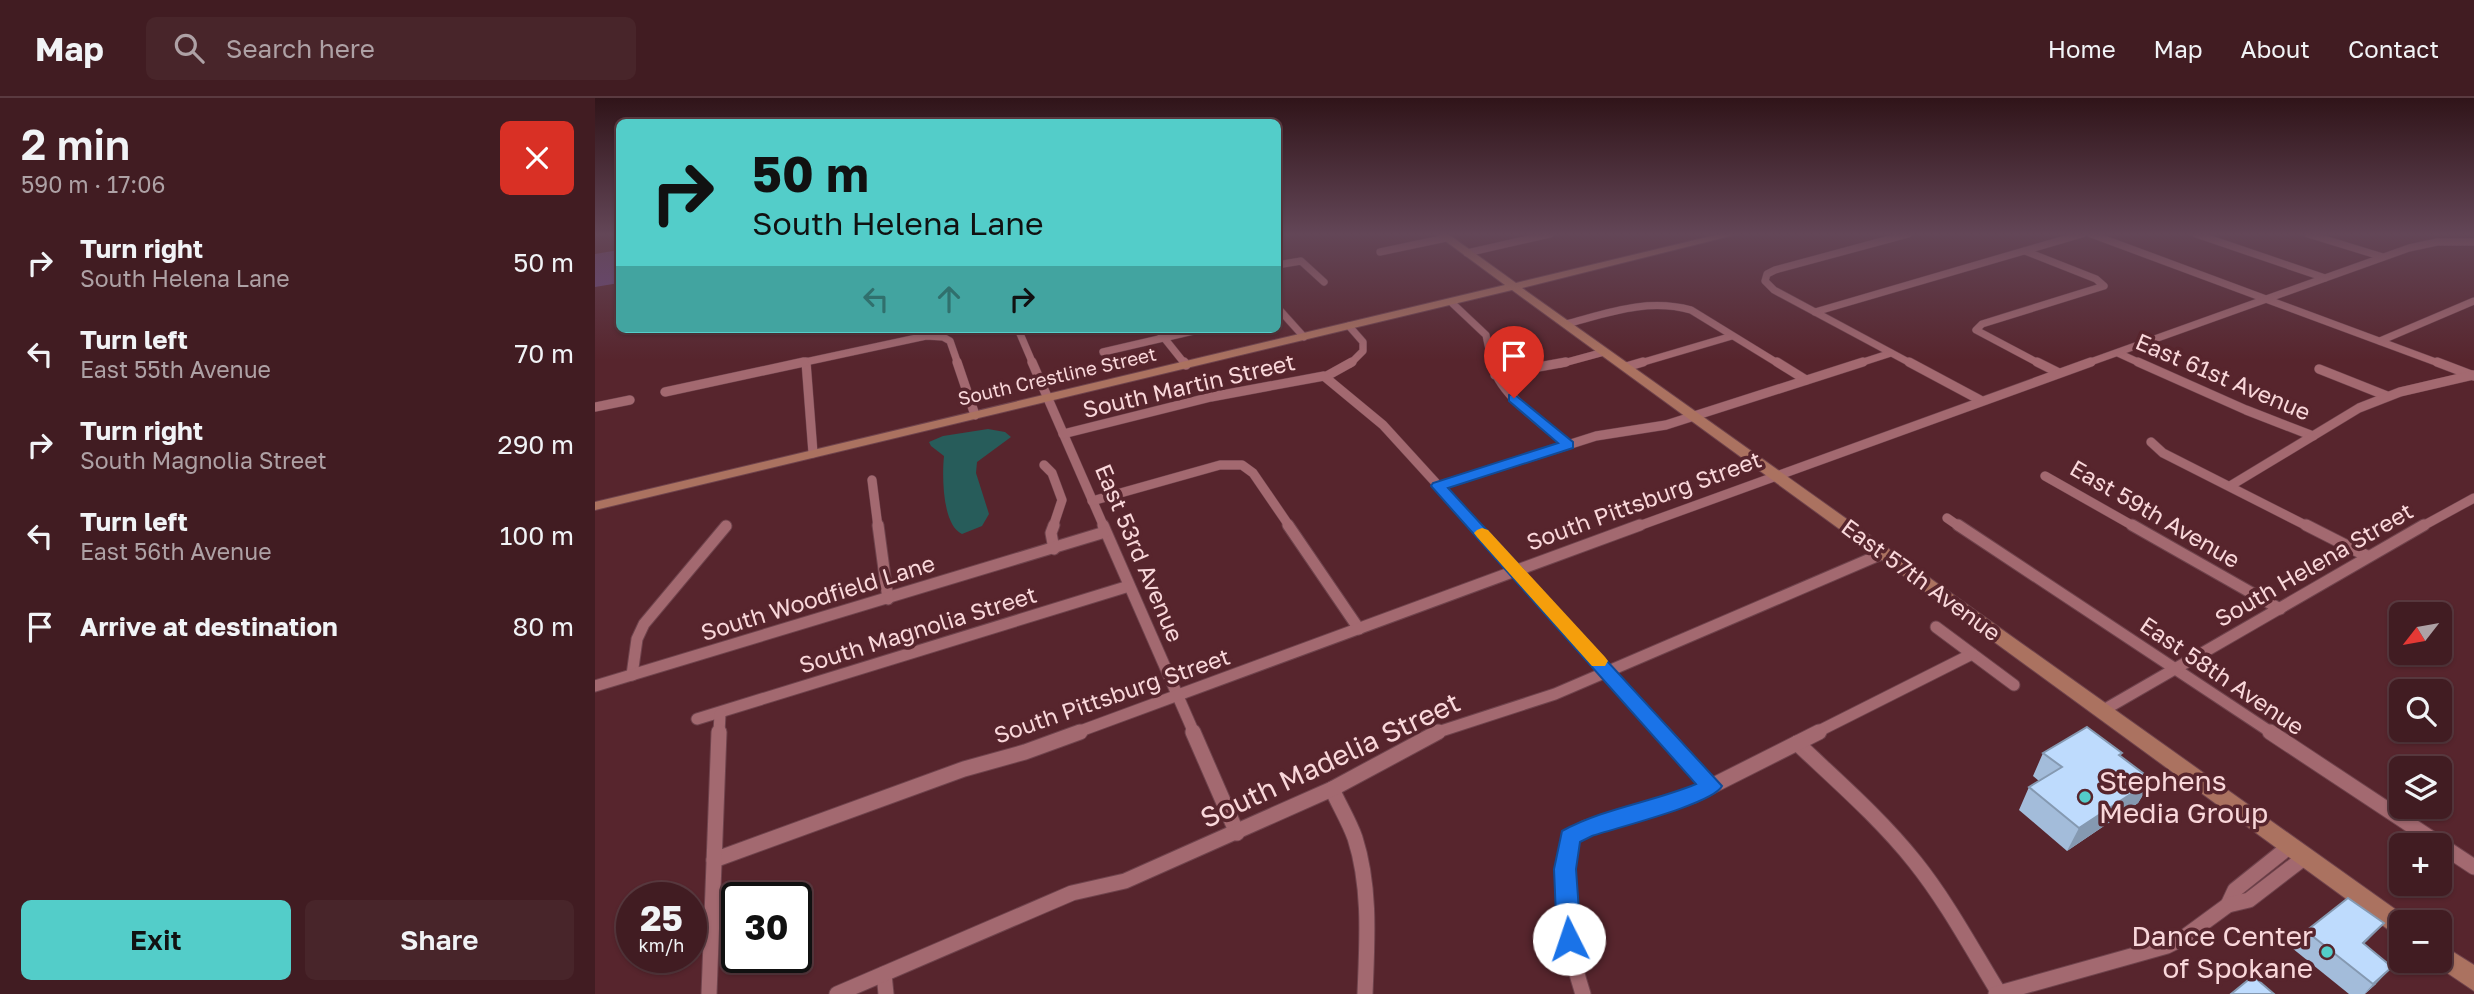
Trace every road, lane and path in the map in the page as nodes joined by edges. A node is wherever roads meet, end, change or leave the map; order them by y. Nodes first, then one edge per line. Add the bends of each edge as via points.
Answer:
1 (1316, 276) edge
2 (1499, 276) edge
3 (1558, 276) edge
4 (1767, 276) edge
5 (1940, 276) edge
6 (2084, 276) edge
7 (2203, 276) edge
8 (2319, 276) edge
9 (2331, 276) edge
10 (2325, 278) junction
11 (1324, 282) dead end
12 (1514, 287) junction
13 (2267, 300) junction
14 (2474, 301) edge
15 (1451, 302) junction
16 (1281, 311) edge
17 (1815, 312) junction
18 (1566, 324) junction
19 (1349, 326) junction
20 (1020, 333) edge
21 (1160, 333) edge
22 (1185, 333) edge
23 (1732, 336) junction
24 (1304, 337) junction
25 (1163, 338) junction
26 (2380, 341) junction
27 (1103, 352) dead end
28 (1604, 352) junction
29 (1891, 352) junction
30 (2118, 353) junction
31 (806, 362) junction
32 (1182, 366) junction
33 (1626, 367) junction
34 (2319, 369) dead end
35 (2059, 373) junction
36 (1495, 375) junction
37 (2473, 375) edge
38 (1324, 376) junction
39 (1806, 380) junction
40 (665, 392) dead end
41 (2387, 396) junction
42 (1048, 397) junction
43 (630, 400) dead end
44 (1980, 400) junction
45 (595, 407) edge
46 (975, 415) junction
47 (1694, 416) junction
48 (1063, 434) junction
49 (2313, 436) junction
50 (2151, 442) dead end
51 (1568, 445) junction
52 (813, 453) junction
53 (1044, 466) dead end
54 (1776, 476) junction
55 (2045, 476) dead end
56 (872, 480) dead end
57 (1439, 486) junction
58 (2230, 486) junction
59 (2474, 498) edge
60 (1092, 500) junction
61 (595, 506) edge
62 (1947, 518) dead end
63 (726, 526) dead end
64 (1106, 534) junction
65 (1054, 550) junction
66 (1884, 553) junction
67 (2367, 556) junction
68 (1517, 570) junction
69 (1129, 586) junction
70 (888, 599) junction
71 (2280, 609) junction
72 (1937, 627) dead end
73 (1359, 629) junction
74 (1972, 654) junction
75 (2173, 670) junction
76 (1608, 671) junction
77 (632, 675) junction
78 (2014, 685) dead end
79 (595, 686) edge
80 (1177, 697) junction
81 (2102, 710) junction
82 (720, 714) junction
83 (697, 719) dead end
84 (1797, 743) junction
85 (1711, 786) junction
86 (1332, 789) junction
87 (1237, 832) junction
88 (2290, 846) junction
89 (2305, 857) junction
90 (714, 860) junction
91 (2474, 867) edge
92 (2228, 905) junction
93 (2389, 917) edge
94 (2452, 963) edge
95 (884, 974) junction
96 (2474, 979) edge
97 (709, 994) edge
98 (837, 994) edge
99 (886, 994) edge
100 (1365, 994) edge
101 (1583, 994) edge
102 (1998, 994) edge

1 - 11 street
2 - 12 street, East 57th Avenue
3 - 12 street, South Crestline Street
4 - 17 street via 1770,287
5 - 17 street
6 - 35 street via 2104,284 1982,324 1976,330
7 - 13 street
8 - 10 street
9 - 10 street, South Pittsburg Street
10 - 13 street, South Pittsburg Street
12 - 15 street, South Crestline Street
12 - 18 street, East 57th Avenue
13 - 26 street
13 - 30 street, South Pittsburg Street
14 - 26 street
15 - 19 street, South Crestline Street
15 - 36 street via 1486,335
16 - 24 street
17 - 29 street
18 - 23 street via 1638,305 1665,304 1691,310
18 - 28 street, East 57th Avenue
19 - 24 street, South Crestline Street
19 - 38 street, South Martin Street via 1363,342 1363,351 1349,365
20 - 42 street, East 53rd Avenue
21 - 25 street
22 - 25 street
23 - 33 street
23 - 39 street
24 - 32 street, South Crestline Street
25 - 27 street
25 - 32 street via 1170,356
26 - 37 street
28 - 33 street, East 57th Avenue
28 - 36 street
29 - 39 street
29 - 44 street
30 - 35 street, South Pittsburg Street
30 - 49 street, East 61st Avenue
31 - 40 street
31 - 46 street via 943,337 950,341
31 - 52 street
32 - 42 street, South Crestline Street
33 - 47 street, East 57th Avenue
34 - 41 street
35 - 44 street, South Pittsburg Street
36 - 51 street
37 - 41 street
38 - 48 street, South Martin Street via 1231,393
38 - 57 street via 1374,416
39 - 47 street
41 - 49 street
42 - 46 street, South Crestline Street
42 - 48 street, East 53rd Avenue
43 - 45 street
44 - 54 street, South Pittsburg Street
46 - 52 street, South Crestline Street
47 - 51 street
47 - 54 street, East 57th Avenue
48 - 60 street, East 53rd Avenue
49 - 58 street
50 - 58 street via 2163,453
51 - 57 street
52 - 61 street, South Crestline Street
53 - 65 street via 1052,473 1062,500 1051,533
54 - 66 street, East 57th Avenue
54 - 68 street, South Pittsburg Street
55 - 71 street, East 59th Avenue
56 - 70 street
57 - 68 street
58 - 67 street
59 - 67 street, South Helena Street
60 - 64 street, East 53rd Avenue
60 - 73 street via 1210,467 1238,464 1253,473
62 - 75 street, East 58th Avenue
63 - 77 street via 644,624
64 - 65 street, South Woodfield Lane
64 - 69 street, East 53rd Avenue
65 - 70 street, South Woodfield Lane
66 - 76 street, South Madelia Street
66 - 81 street, East 57th Avenue
67 - 71 street, South Helena Street
68 - 73 street, South Pittsburg Street
68 - 76 street
69 - 80 street, East 53rd Avenue
69 - 82 street, South Magnolia Street
70 - 77 street, South Woodfield Lane
71 - 75 street, South Helena Street
72 - 74 street
73 - 80 street, South Pittsburg Street
74 - 78 street
74 - 84 street
75 - 81 street, South Helena Street
75 - 91 street, East 58th Avenue
76 - 85 street
76 - 86 street, South Madelia Street via 1545,698 1441,730
77 - 79 street, South Woodfield Lane
80 - 87 street, East 53rd Avenue
80 - 90 street, South Pittsburg Street
81 - 88 street, East 57th Avenue
82 - 83 street, South Magnolia Street
82 - 90 street
84 - 85 street
84 - 102 street via 1913,859 1935,887
85 - 101 street via 1570,837 1565,869 1569,939
86 - 87 street, South Madelia Street
86 - 100 street via 1354,836 1361,867 1367,906
87 - 95 street, South Madelia Street via 1125,881 1059,898
88 - 89 street, East 57th Avenue
88 - 92 street via 2235,890
89 - 92 street via 2249,900
89 - 93 street, East 57th Avenue
90 - 97 street
92 - 102 street via 2167,946
94 - 96 street
95 - 98 street, South Madelia Street
95 - 99 street

